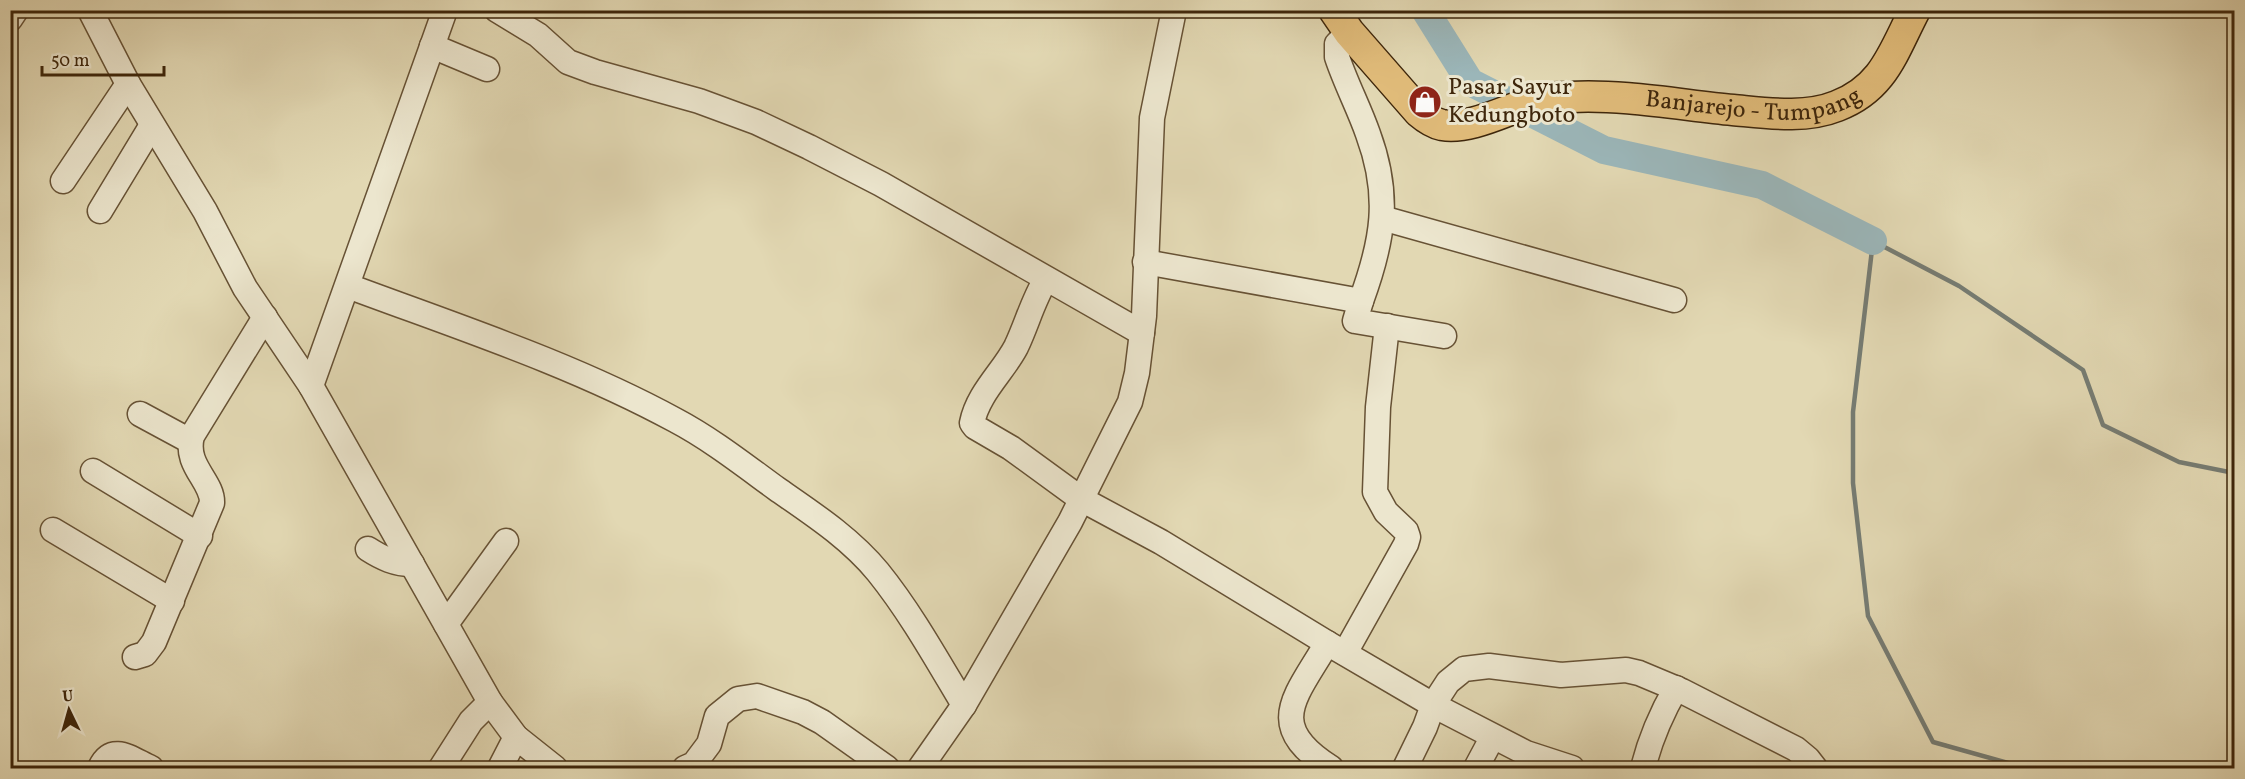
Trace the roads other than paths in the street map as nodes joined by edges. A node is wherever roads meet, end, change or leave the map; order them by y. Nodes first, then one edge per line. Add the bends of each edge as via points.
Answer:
1 (16, 10) edge
2 (90, 10) edge
3 (445, 10) edge
4 (497, 10) edge
5 (1174, 10) edge
6 (1914, 10) edge
7 (10, 19) edge
8 (1342, 21) edge
9 (432, 46) junction
10 (487, 69) dead end
11 (128, 84) junction
12 (152, 125) junction
13 (63, 181) dead end
14 (100, 211) dead end
15 (1382, 219) junction
16 (1145, 262) junction
17 (1046, 279) junction
18 (348, 286) junction
19 (1674, 300) dead end
20 (1361, 301) junction
21 (265, 317) junction
22 (1142, 325) junction
23 (1387, 326) junction
24 (1444, 336) dead end
25 (311, 386) junction
26 (140, 414) dead end
27 (190, 441) junction
28 (93, 471) dead end
29 (1081, 499) junction
30 (53, 530) dead end
31 (200, 536) junction
32 (506, 542) dead end
33 (368, 549) dead end
34 (412, 564) junction
35 (172, 601) junction
36 (446, 624) junction
37 (1336, 648) junction
38 (135, 657) dead end
39 (1676, 688) junction
40 (490, 702) junction
41 (964, 705) junction
42 (1433, 705) junction
43 (516, 737) junction
44 (1492, 738) junction
45 (1564, 767) edge
46 (100, 768) edge
47 (151, 768) edge
48 (441, 768) edge
49 (500, 768) edge
50 (555, 768) edge
51 (685, 768) edge
52 (887, 768) edge
53 (920, 768) edge
54 (1331, 768) edge
55 (1405, 768) edge
56 (1476, 768) edge
57 (1643, 768) edge
58 (1815, 768) edge

1 - 7 street
2 - 11 street
3 - 9 street
4 - 17 street via 538,35 568,63 756,122 881,184
5 - 16 street via 1152,118
6 - 8 main road, Banjarejo - Tumpang via 1871,87 1856,98 1818,111 1763,113 1601,97 1543,99 1460,124 1431,121 1407,100
8 - 15 street via 1337,57 1377,165
9 - 10 street
9 - 18 street
11 - 12 street
11 - 13 street
12 - 14 street
12 - 21 street
15 - 19 street
15 - 20 street
16 - 20 street
16 - 22 street
17 - 22 street
17 - 29 street via 1017,345 992,382 972,423
18 - 25 street
18 - 41 street via 616,391 677,421 737,460 830,526 878,571
20 - 23 street via 1355,321
21 - 25 street
21 - 27 street
22 - 29 street via 1130,402
23 - 24 street
23 - 37 street via 1378,407 1375,492 1408,537
25 - 34 street
26 - 27 street
27 - 31 street via 197,472 212,492
28 - 31 street
29 - 37 street via 1161,542
29 - 41 street
30 - 35 street
31 - 35 street
32 - 36 street
33 - 34 street via 383,558
34 - 36 street
35 - 38 street via 149,650
36 - 40 street
37 - 42 street
37 - 54 street via 1294,700 1290,712 1290,724 1298,740
39 - 42 street via 1626,670 1561,675 1489,666 1464,669 1448,682
39 - 57 street via 1665,706
39 - 58 street via 1796,750
40 - 43 street
40 - 48 street via 471,721
41 - 53 street
42 - 44 street
42 - 55 street
43 - 49 street
43 - 50 street
44 - 45 street
44 - 56 street
46 - 47 street via 110,754 118,754
51 - 52 street via 694,764 709,744 717,716 738,699 757,696 822,722

